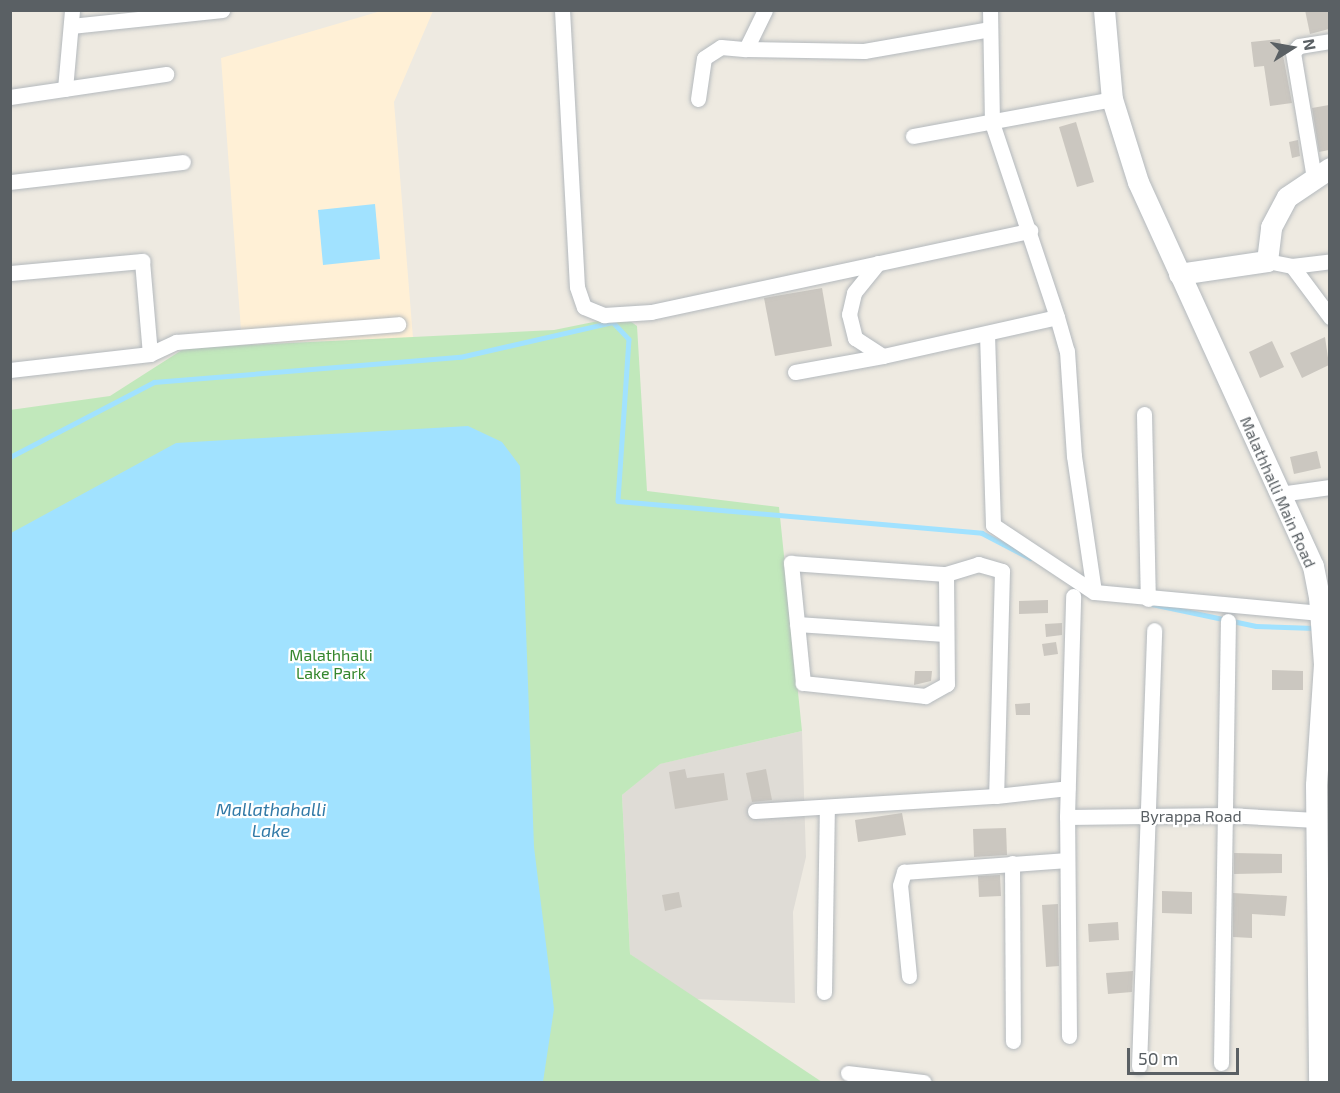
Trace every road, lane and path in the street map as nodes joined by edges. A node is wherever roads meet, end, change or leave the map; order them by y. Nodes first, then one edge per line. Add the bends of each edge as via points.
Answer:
1 (222, 10) edge
2 (562, 10) edge
3 (765, 10) edge
4 (990, 10) edge
5 (1104, 10) edge
6 (71, 18) edge
7 (990, 28) junction
8 (1329, 41) edge
9 (746, 49) junction
10 (165, 74) dead end
11 (65, 89) junction
12 (10, 97) edge
13 (698, 99) dead end
14 (1112, 99) junction
15 (992, 123) junction
16 (913, 136) dead end
17 (183, 162) dead end
18 (1322, 173) edge
19 (10, 182) edge
20 (1030, 231) junction
21 (1267, 261) junction
22 (1329, 261) edge
23 (878, 263) junction
24 (1292, 266) junction
25 (10, 273) edge
26 (1179, 274) junction
27 (1057, 317) junction
28 (1329, 317) edge
29 (398, 324) dead end
30 (987, 334) junction
31 (150, 354) junction
32 (883, 356) junction
33 (10, 370) edge
34 (795, 372) dead end
35 (1144, 414) dead end
36 (1329, 487) edge
37 (1280, 494) junction
38 (1321, 565) edge
39 (946, 574) junction
40 (1094, 592) junction
41 (1073, 596) dead end
42 (1148, 599) junction
43 (1322, 620) junction
44 (1228, 621) dead end
45 (797, 624) junction
46 (1154, 630) dead end
47 (945, 634) junction
48 (1323, 784) edge
49 (1068, 788) junction
50 (996, 796) junction
51 (827, 808) junction
52 (755, 812) dead end
53 (1146, 815) junction
54 (1227, 815) junction
55 (1067, 817) junction
56 (1316, 820) junction
57 (1067, 860) junction
58 (1012, 863) junction
59 (909, 976) dead end
60 (824, 992) dead end
61 (1069, 1036) dead end
62 (1013, 1041) dead end
63 (1221, 1063) dead end
64 (1139, 1066) dead end
65 (848, 1073) dead end
66 (923, 1083) edge
67 (1319, 1083) edge

1 - 6 street
2 - 23 street via 578,287 584,307 604,315 651,312
3 - 9 street
4 - 7 street
5 - 14 main road, Malathhalli Main Road
6 - 11 street
7 - 9 street via 864,51
7 - 15 street
8 - 18 street via 1299,46 1293,52
9 - 13 street via 721,47 704,58
10 - 11 street
11 - 12 street
14 - 15 street
14 - 26 main road, Malathhalli Main Road via 1138,182
15 - 16 street
15 - 20 street
17 - 19 street
18 - 21 main road via 1287,198 1271,226
20 - 23 street
20 - 27 street
21 - 24 street
21 - 26 main road
22 - 24 street
23 - 32 street via 854,292 849,314 855,338
24 - 28 street
25 - 31 street via 142,261
26 - 37 main road, Malathhalli Main Road
27 - 30 street
27 - 40 street via 1067,351 1074,456
29 - 31 street via 176,342
30 - 32 street
30 - 40 street via 993,525
31 - 33 street
32 - 34 street
35 - 42 street
36 - 37 street
37 - 38 main road, Malathhalli Main Road
38 - 43 main road, Malathhalli Main Road
39 - 45 street via 791,563
39 - 47 street
39 - 50 street via 978,564 1002,571
40 - 42 street
41 - 49 street
42 - 43 street
43 - 48 main road, Malathhalli Main Road
44 - 54 street
45 - 47 street
45 - 47 street via 803,682 925,696 947,684
46 - 53 street
48 - 56 main road, Malathhalli Main Road
49 - 50 street
49 - 55 street
50 - 51 street
51 - 52 street
51 - 60 street
53 - 54 street, Byrappa Road
53 - 55 street, Byrappa Road
53 - 64 street
54 - 56 street, Byrappa Road
54 - 63 street
55 - 57 street
56 - 67 main road, Malathhalli Main Road
57 - 58 street
57 - 61 street
58 - 59 street via 904,872 900,885
58 - 62 street
65 - 66 street

